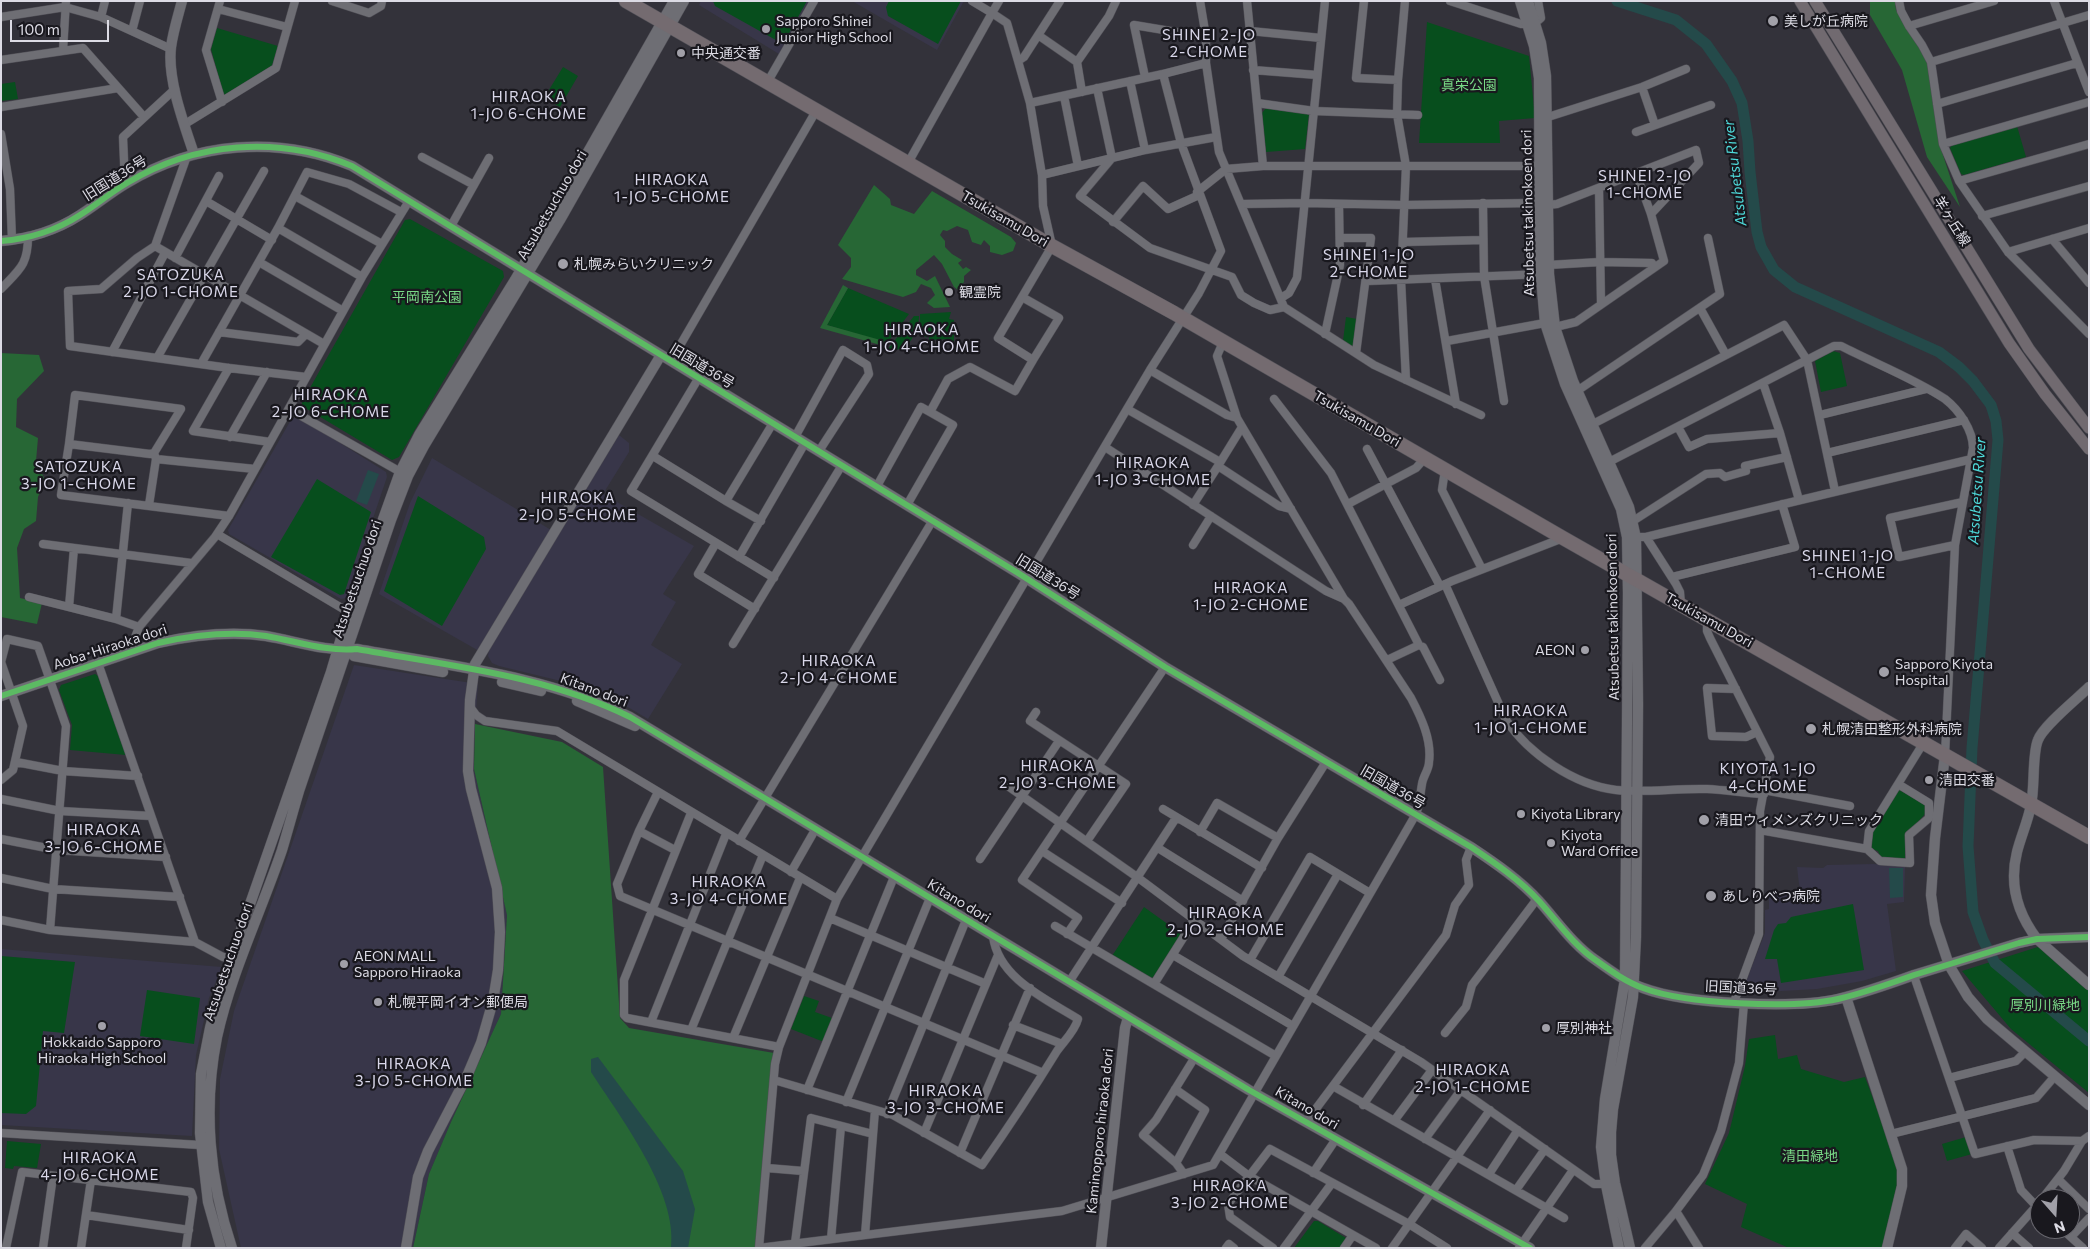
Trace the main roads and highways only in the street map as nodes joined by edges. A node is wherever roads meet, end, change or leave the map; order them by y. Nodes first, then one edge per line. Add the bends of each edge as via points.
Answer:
1 (626, 1) edge
2 (1800, 1) edge
3 (1814, 1) edge
4 (2089, 428) edge
5 (2089, 449) edge
6 (2089, 837) edge

1 - 6 highway, Tsukisamu Dori
2 - 5 main road, 羊ヶ丘線 via 2010,343
3 - 4 main road, 羊ヶ丘線 via 2029,349

